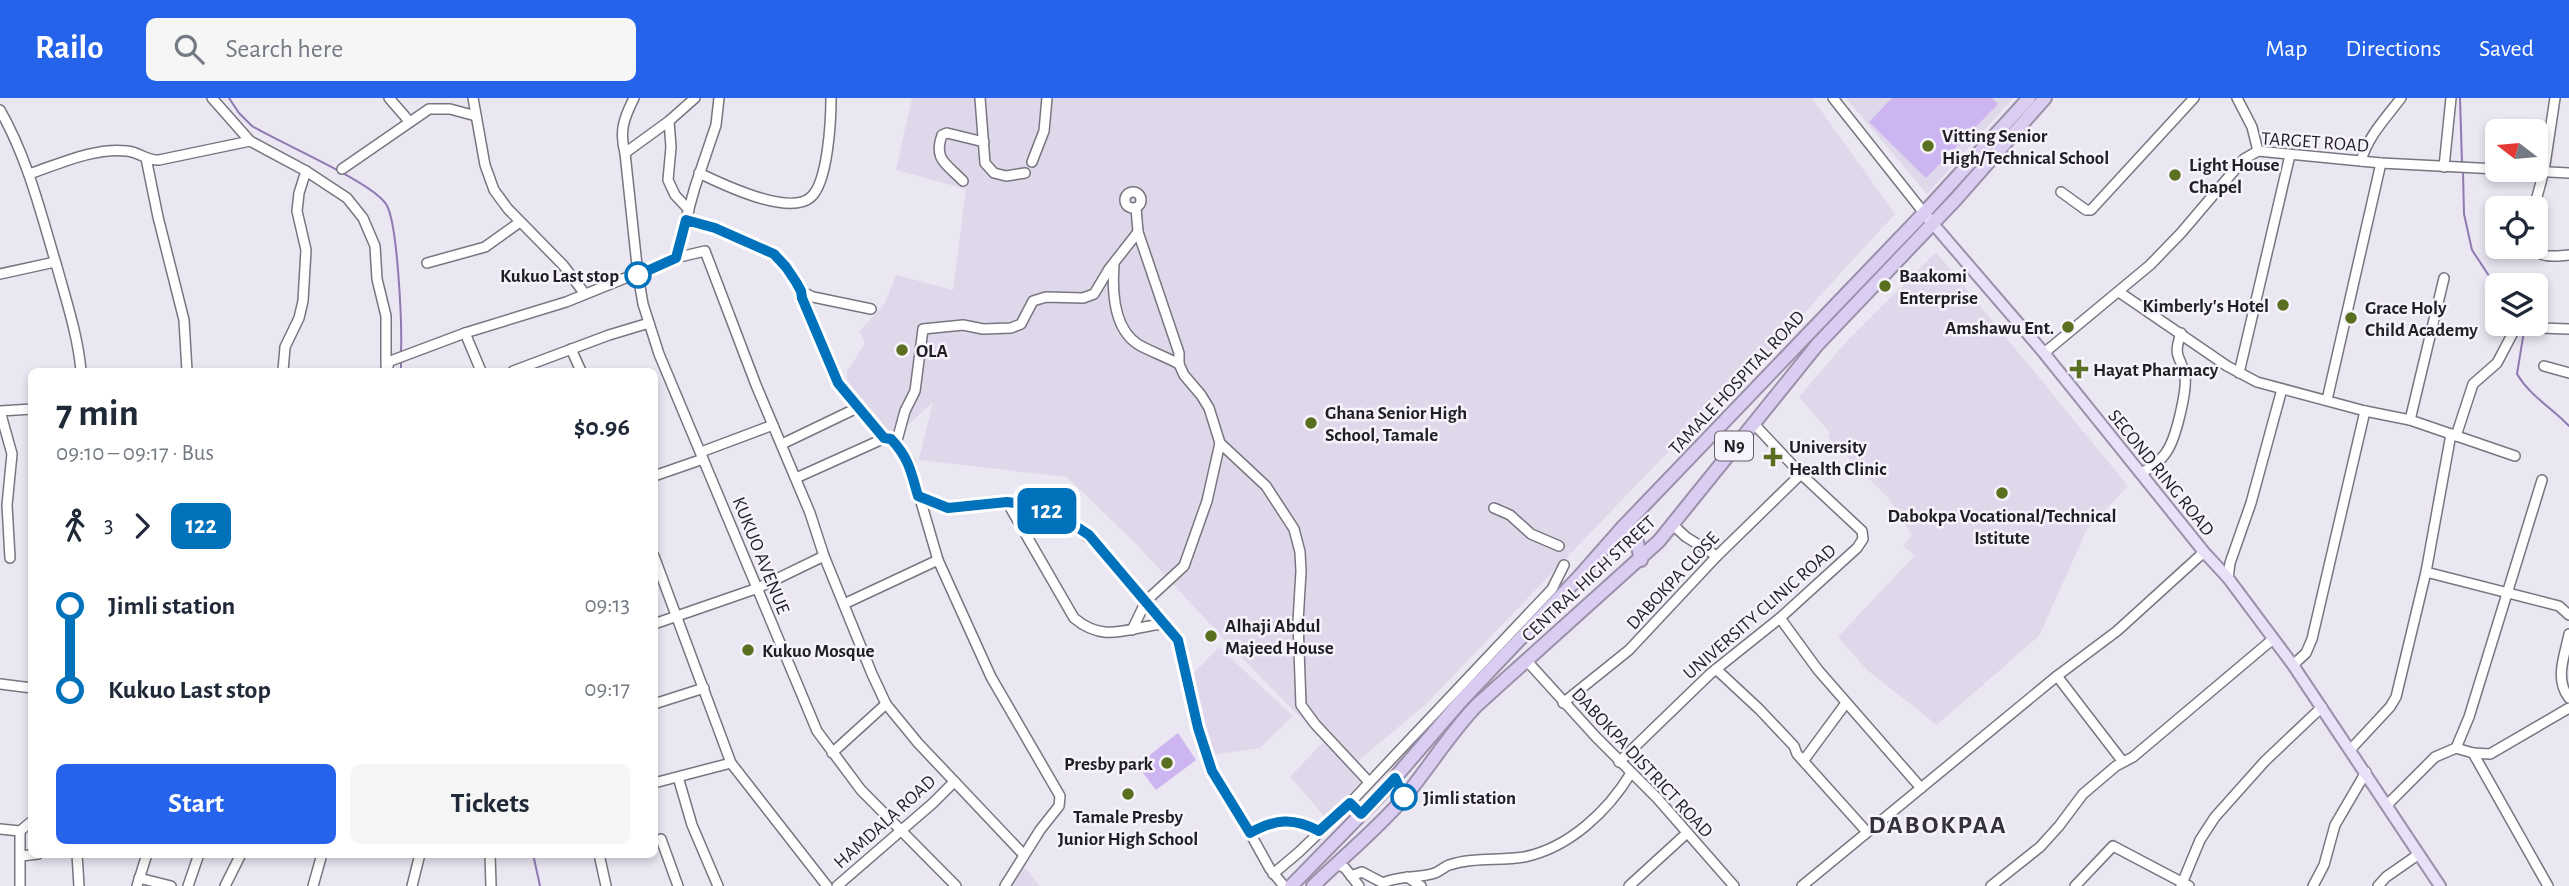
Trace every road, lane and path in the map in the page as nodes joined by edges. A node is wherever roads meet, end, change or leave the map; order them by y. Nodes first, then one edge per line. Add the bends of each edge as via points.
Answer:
1 (212, 98) edge
2 (389, 98) edge
3 (473, 98) edge
4 (634, 98) edge
5 (695, 98) edge
6 (719, 98) edge
7 (831, 98) edge
8 (980, 98) edge
9 (1047, 98) edge
10 (1833, 98) edge
11 (2029, 98) edge
12 (2045, 98) edge
13 (2194, 98) edge
14 (2238, 98) edge
15 (2401, 98) edge
16 (2451, 98) edge
17 (2555, 98) edge
18 (0, 110) edge
19 (476, 116) junction
20 (409, 121) junction
21 (669, 121) junction
22 (11, 132) junction
23 (0, 136) edge
24 (250, 141) junction
25 (984, 142) junction
26 (2548, 144) edge
27 (2258, 150) junction
28 (625, 153) junction
29 (2290, 155) junction
30 (146, 158) junction
31 (2361, 161) junction
32 (1031, 162) dead end
33 (2381, 163) junction
34 (2446, 167) junction
35 (2485, 168) edge
36 (342, 169) dead end
37 (306, 171) junction
38 (2548, 171) edge
39 (699, 173) junction
40 (1025, 173) dead end
41 (2569, 173) edge
42 (29, 174) junction
43 (963, 181) dead end
44 (2061, 192) dead end
45 (1136, 208) dead end
46 (689, 210) junction
47 (1928, 218) junction
48 (686, 220) junction
49 (520, 222) junction
50 (1138, 232) junction
51 (2548, 256) edge
52 (2569, 256) edge
53 (676, 258) junction
54 (55, 262) junction
55 (427, 263) dead end
56 (1114, 263) junction
57 (0, 274) edge
58 (638, 275) junction
59 (2444, 278) dead end
60 (801, 291) junction
61 (2119, 292) junction
62 (585, 294) junction
63 (871, 309) dead end
64 (649, 323) junction
65 (2569, 328) edge
66 (465, 333) junction
67 (2181, 333) junction
68 (571, 349) junction
69 (2044, 353) junction
70 (1179, 364) junction
71 (2544, 366) dead end
72 (80, 368) edge
73 (187, 368) edge
74 (283, 368) edge
75 (386, 368) edge
76 (387, 368) edge
77 (480, 368) edge
78 (521, 368) edge
79 (580, 368) edge
80 (2239, 373) junction
81 (2569, 373) edge
82 (2283, 389) junction
83 (2327, 400) junction
84 (857, 408) junction
85 (28, 409) edge
86 (2365, 411) junction
87 (2410, 420) junction
88 (1753, 423) junction
89 (773, 425) junction
90 (2453, 435) junction
91 (884, 438) junction
92 (1220, 443) junction
93 (782, 444) junction
94 (896, 444) junction
95 (702, 456) junction
96 (2515, 456) dead end
97 (2142, 473) junction
98 (658, 474) edge
99 (1801, 474) junction
100 (796, 478) junction
101 (2542, 480) dead end
102 (918, 496) junction
103 (1007, 502) junction
104 (1494, 508) dead end
105 (1673, 525) junction
106 (1623, 527) junction
107 (1559, 546) dead end
108 (2204, 552) junction
109 (824, 556) junction
110 (1717, 556) junction
111 (10, 558) dead end
112 (938, 560) junction
113 (1641, 560) junction
114 (1564, 565) dead end
115 (658, 566) edge
116 (2426, 572) junction
117 (1578, 578) joint
118 (2228, 578) junction
119 (758, 588) junction
120 (2506, 593) junction
121 (1146, 601) junction
122 (844, 604) junction
123 (2569, 615) edge
124 (678, 616) junction
125 (1780, 618) junction
126 (658, 623) edge
127 (1165, 624) junction
128 (1132, 630) junction
129 (2569, 634) edge
130 (2273, 639) junction
131 (1527, 661) junction
132 (2293, 665) junction
133 (1716, 668) junction
134 (2057, 676) junction
135 (0, 684) edge
136 (28, 688) edge
137 (704, 688) junction
138 (2569, 698) edge
139 (1563, 702) junction
140 (1846, 703) junction
141 (658, 704) edge
142 (886, 704) junction
143 (2322, 707) junction
144 (2569, 708) edge
145 (2456, 748) junction
146 (2350, 750) junction
147 (832, 753) junction
148 (2473, 754) junction
149 (1804, 760) junction
150 (1619, 762) junction
151 (2123, 762) junction
152 (731, 763) junction
153 (2366, 772) junction
154 (1631, 773) junction
155 (678, 777) junction
156 (1395, 778) junction
157 (658, 782) edge
158 (954, 782) junction
159 (1369, 782) junction
160 (1921, 788) junction
161 (1404, 797) junction
162 (1350, 803) junction
163 (2388, 804) junction
164 (1361, 814) junction
165 (28, 824) edge
166 (0, 829) edge
167 (20, 831) junction
168 (900, 831) junction
169 (1319, 831) junction
170 (1687, 832) junction
171 (1867, 832) junction
172 (1250, 833) junction
173 (662, 839) dead end
174 (2419, 854) junction
175 (28, 855) edge
176 (1024, 855) junction
177 (21, 856) junction
178 (77, 858) edge
179 (146, 858) edge
180 (198, 858) edge
181 (240, 858) edge
182 (321, 858) edge
183 (418, 858) edge
184 (490, 858) edge
185 (600, 858) edge
186 (1336, 864) junction
187 (1273, 874) junction
188 (1351, 876) junction
189 (1407, 877) junction
190 (138, 882) edge
191 (2184, 885) edge
192 (20, 886) edge
193 (79, 886) edge
194 (171, 886) edge
195 (188, 886) edge
196 (225, 886) edge
197 (313, 886) edge
198 (412, 886) edge
199 (491, 886) edge
200 (606, 886) edge
201 (678, 886) edge
202 (718, 886) edge
203 (827, 886) edge
204 (837, 886) edge
205 (956, 886) edge
206 (1004, 886) edge
207 (1284, 886) edge
208 (1291, 886) edge
209 (1313, 886) edge
210 (1359, 886) edge
211 (1422, 886) edge
212 (1629, 886) edge
213 (1734, 886) edge
214 (1802, 886) edge
215 (1991, 886) edge
216 (2075, 886) edge
217 (2313, 886) edge
218 (2378, 886) edge
219 (2441, 886) edge
220 (2548, 886) edge

1 - 24 street
2 - 20 street
3 - 19 street
4 - 28 street, KUKUO AVENUE via 622,123
5 - 21 street
6 - 39 street via 716,125
7 - 39 street via 821,179 804,202 788,204 751,195
8 - 25 street
9 - 32 street via 1044,131
10 - 47 street, SECOND RING ROAD
11 - 47 highway, N9
12 - 47 highway, N9
13 - 44 street via 2091,210
14 - 27 street
15 - 31 street via 2372,135
16 - 34 street
17 - 26 street
18 - 22 street
19 - 20 street via 439,107
19 - 49 street via 490,180
20 - 36 street
21 - 28 street
21 - 46 street via 668,180 674,195
22 - 23 street
22 - 42 street
24 - 30 street via 159,160
24 - 37 street
25 - 40 street via 985,163 994,173
25 - 43 street via 942,135 939,156
27 - 29 street, TARGET ROAD
27 - 61 street, TARGET ROAD via 2244,159 2173,242
28 - 58 street, KUKUO AVENUE
29 - 31 street, TARGET ROAD
29 - 80 street
30 - 42 street via 129,150 101,152
30 - 73 street via 184,320
31 - 33 street, TARGET ROAD
33 - 34 street, TARGET ROAD
33 - 83 street
34 - 35 street, TARGET ROAD
37 - 74 street via 297,211 306,250 303,300 285,347
37 - 75 street via 347,198 373,237 386,316
38 - 41 street
39 - 46 street
42 - 54 street
45 - 50 street
46 - 48 street
47 - 69 main road, SECOND RING ROAD
47 - 88 highway, CENTRAL HIGH STREET / N9
47 - 106 highway, TAMALE HOSPITAL ROAD / N9
48 - 53 street
48 - 60 street via 774,254
49 - 55 street via 485,247
49 - 62 street
50 - 56 street
50 - 70 street
51 - 52 street
53 - 58 street
53 - 89 street via 705,252
54 - 57 street
54 - 72 street
56 - 70 street via 1113,297 1125,329 1138,344
56 - 94 street via 1094,294 1083,299 1033,301 1021,324 1011,328 963,325 923,329 915,391
58 - 62 street
58 - 64 street, KUKUO AVENUE
59 - 87 street
60 - 63 street via 821,300
60 - 84 street via 827,361
61 - 67 street
61 - 69 street, TARGET ROAD
62 - 66 street
64 - 68 street
64 - 95 street, KUKUO AVENUE
65 - 90 street via 2516,327 2497,363 2473,384
66 - 76 street via 388,362
66 - 77 street
67 - 80 street
67 - 97 street via 2176,355 2185,374 2184,390 2172,441 2167,452
68 - 78 street
68 - 79 street
69 - 97 main road, SECOND RING ROAD
70 - 92 street via 1209,408
71 - 81 street
80 - 82 street
82 - 83 street
82 - 118 street
83 - 86 street
84 - 91 street
84 - 93 street
85 - 111 street via 0,411 12,454 7,505
86 - 87 street
86 - 132 street via 2312,639
87 - 90 street
88 - 99 street, UNIVERSITY CLINIC ROAD
88 - 105 highway, CENTRAL HIGH STREET / N9
89 - 93 street
89 - 95 street
90 - 96 street
90 - 116 street
91 - 94 street
91 - 100 street
92 - 121 street via 1207,501 1184,566
92 - 159 street via 1266,486 1294,529 1301,570 1301,705
93 - 100 street
94 - 102 street via 909,461
95 - 98 street
95 - 119 street, KUKUO AVENUE
97 - 108 main road, SECOND RING ROAD
99 - 110 street, DABOKPA CLOSE
99 - 125 street, UNIVERSITY CLINIC ROAD via 1862,531 1863,539
100 - 109 street
101 - 120 street
102 - 103 street via 948,508
102 - 112 street
103 - 121 street via 1070,521 1089,535
103 - 128 street via 1074,618 1088,629 1111,634
104 - 107 street via 1531,534
105 - 110 street
105 - 113 highway, CENTRAL HIGH STREET / N9
106 - 113 highway via 1637,542
106 - 117 highway, TAMALE HOSPITAL ROAD / N9
108 - 118 main road, SECOND RING ROAD
108 - 134 street via 2117,631
109 - 119 street
109 - 122 street
110 - 139 street, DABOKPA CLOSE via 1629,650
112 - 122 street
112 - 176 street via 991,677 1060,796 1059,806
113 - 131 highway, CENTRAL HIGH STREET / N9
114 - 159 street via 1552,589
115 - 124 street
116 - 120 street
116 - 146 street via 2396,697
117 - 156 highway, CENTRAL HIGH STREET / N9
118 - 130 main road, SECOND RING ROAD
119 - 124 street
119 - 147 street, KUKUO AVENUE via 817,731
120 - 123 street via 2559,606
120 - 145 street
121 - 127 street
121 - 128 street
122 - 142 street
124 - 126 street
124 - 137 street
125 - 133 street, UNIVERSITY CLINIC ROAD
125 - 140 street
127 - 128 street
127 - 172 street via 1178,640 1212,771
129 - 138 street via 2560,674
130 - 132 main road, SECOND RING ROAD
130 - 151 street
131 - 139 street, DABOKPA DISTRICT ROAD
131 - 161 highway, CENTRAL HIGH STREET / N9 via 1454,729
132 - 143 main road, SECOND RING ROAD
133 - 149 street
133 - 150 street, UNIVERSITY CLINIC ROAD
134 - 151 street
134 - 160 street
135 - 136 street
137 - 141 street
137 - 152 street
139 - 150 street, DABOKPA DISTRICT ROAD
140 - 149 street
140 - 160 street
142 - 147 street
142 - 158 street
143 - 146 main road, SECOND RING ROAD
143 - 191 street via 2215,817 2200,840
144 - 148 street via 2490,754
145 - 148 street
145 - 163 street via 2435,757
146 - 153 main road, SECOND RING ROAD
147 - 168 street, KUKUO AVENUE
148 - 220 street
149 - 171 street
150 - 154 street, DABOKPA DISTRICT ROAD
151 - 215 street via 2083,794 2040,847
152 - 155 street
152 - 203 street
153 - 163 main road, SECOND RING ROAD
153 - 217 street via 2335,825
154 - 170 street, DABOKPA DISTRICT ROAD
154 - 189 street via 1608,805 1555,845 1523,857 1463,862
155 - 157 street
155 - 202 street
156 - 161 highway
156 - 164 highway, CENTRAL HIGH STREET / N9
158 - 168 street, HAMDALA ROAD
158 - 176 street
159 - 162 street
160 - 171 street
161 - 186 highway, CENTRAL HIGH STREET / N9
162 - 164 street
162 - 169 street
163 - 174 main road, SECOND RING ROAD
164 - 208 highway, CENTRAL HIGH STREET / N9
165 - 167 street
166 - 167 street
167 - 177 street
168 - 204 street, HAMDALA ROAD
168 - 205 street, KUKUO AVENUE
169 - 172 street via 1284,820
169 - 187 street
170 - 212 street
170 - 213 street, DABOKPA DISTRICT ROAD
171 - 214 street
172 - 187 street
173 - 201 street
174 - 218 street
174 - 219 main road, SECOND RING ROAD
175 - 177 street
176 - 206 street
177 - 192 street
178 - 193 street
179 - 190 street
180 - 195 street
181 - 196 street
182 - 197 street
183 - 198 street
184 - 199 street
185 - 200 street
186 - 188 street
186 - 209 highway, CENTRAL HIGH STREET / N9
187 - 207 street
188 - 189 street via 1362,872 1383,883
188 - 210 street
189 - 211 street
190 - 194 street
191 - 216 street via 2113,846

